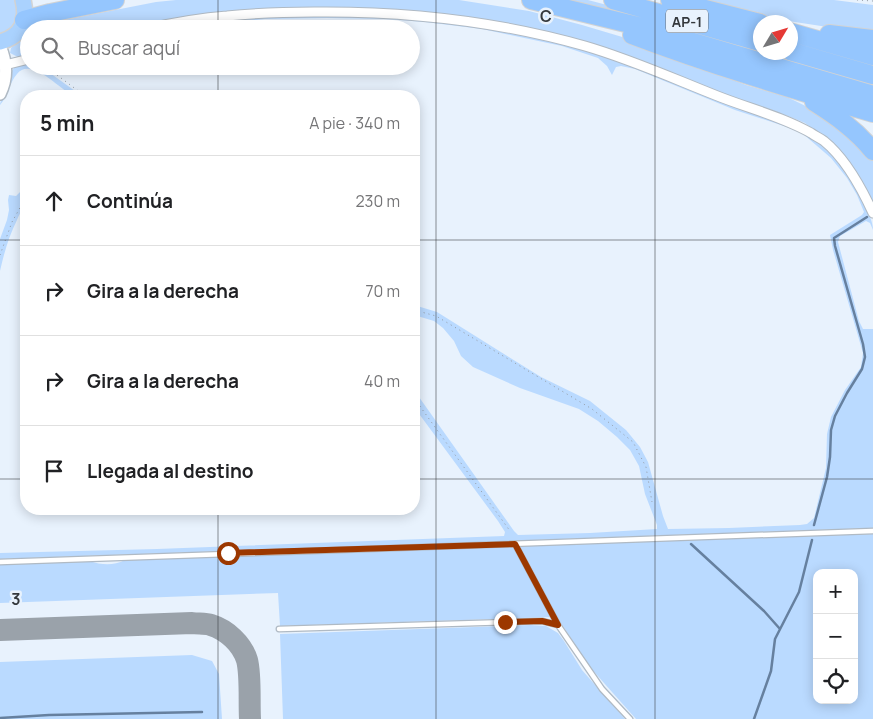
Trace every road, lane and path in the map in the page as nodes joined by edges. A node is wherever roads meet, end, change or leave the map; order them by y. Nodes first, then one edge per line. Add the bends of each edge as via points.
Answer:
1 (23, 0) edge
2 (116, 0) edge
3 (531, 0) edge
4 (613, 0) edge
5 (670, 0) edge
6 (857, 0) edge
7 (873, 1) edge
8 (550, 4) junction
9 (24, 20) joint
10 (202, 20) edge
11 (753, 21) edge
12 (20, 30) edge
13 (798, 32) edge
14 (798, 33) edge
15 (873, 38) edge
16 (753, 40) edge
17 (0, 44) edge
18 (798, 53) edge
19 (873, 56) edge
20 (20, 61) edge
21 (5, 65) junction
22 (57, 75) edge
23 (873, 75) edge
24 (777, 85) junction
25 (77, 90) edge
26 (0, 94) edge
27 (873, 95) edge
28 (873, 113) edge
29 (873, 150) edge
30 (20, 208) edge
31 (873, 213) edge
32 (0, 254) edge
33 (420, 312) edge
34 (420, 406) edge
35 (652, 502) dead end
36 (510, 531) dead end
37 (873, 531) edge
38 (515, 544) junction
39 (0, 562) edge
40 (558, 625) junction
41 (280, 629) dead end
42 (630, 719) edge

1 - 9 highway
2 - 9 highway
3 - 8 highway, AP-1
4 - 16 highway, AP-1
5 - 11 highway
6 - 7 path
8 - 24 highway via 688,56
8 - 27 highway, AP-1 via 642,27
10 - 31 street via 288,12 370,12 522,30 576,44 636,63 798,126 824,141 842,160
12 - 17 highway
13 - 15 highway
14 - 19 highway
17 - 21 street
18 - 23 highway
20 - 21 street
21 - 26 street
22 - 25 path
24 - 28 highway
24 - 29 highway via 835,115
30 - 32 path
33 - 35 path via 436,316 592,409 633,442 646,467
34 - 36 path
37 - 38 lane
38 - 39 lane
38 - 40 lane
40 - 41 lane via 542,621
40 - 42 lane via 602,689

